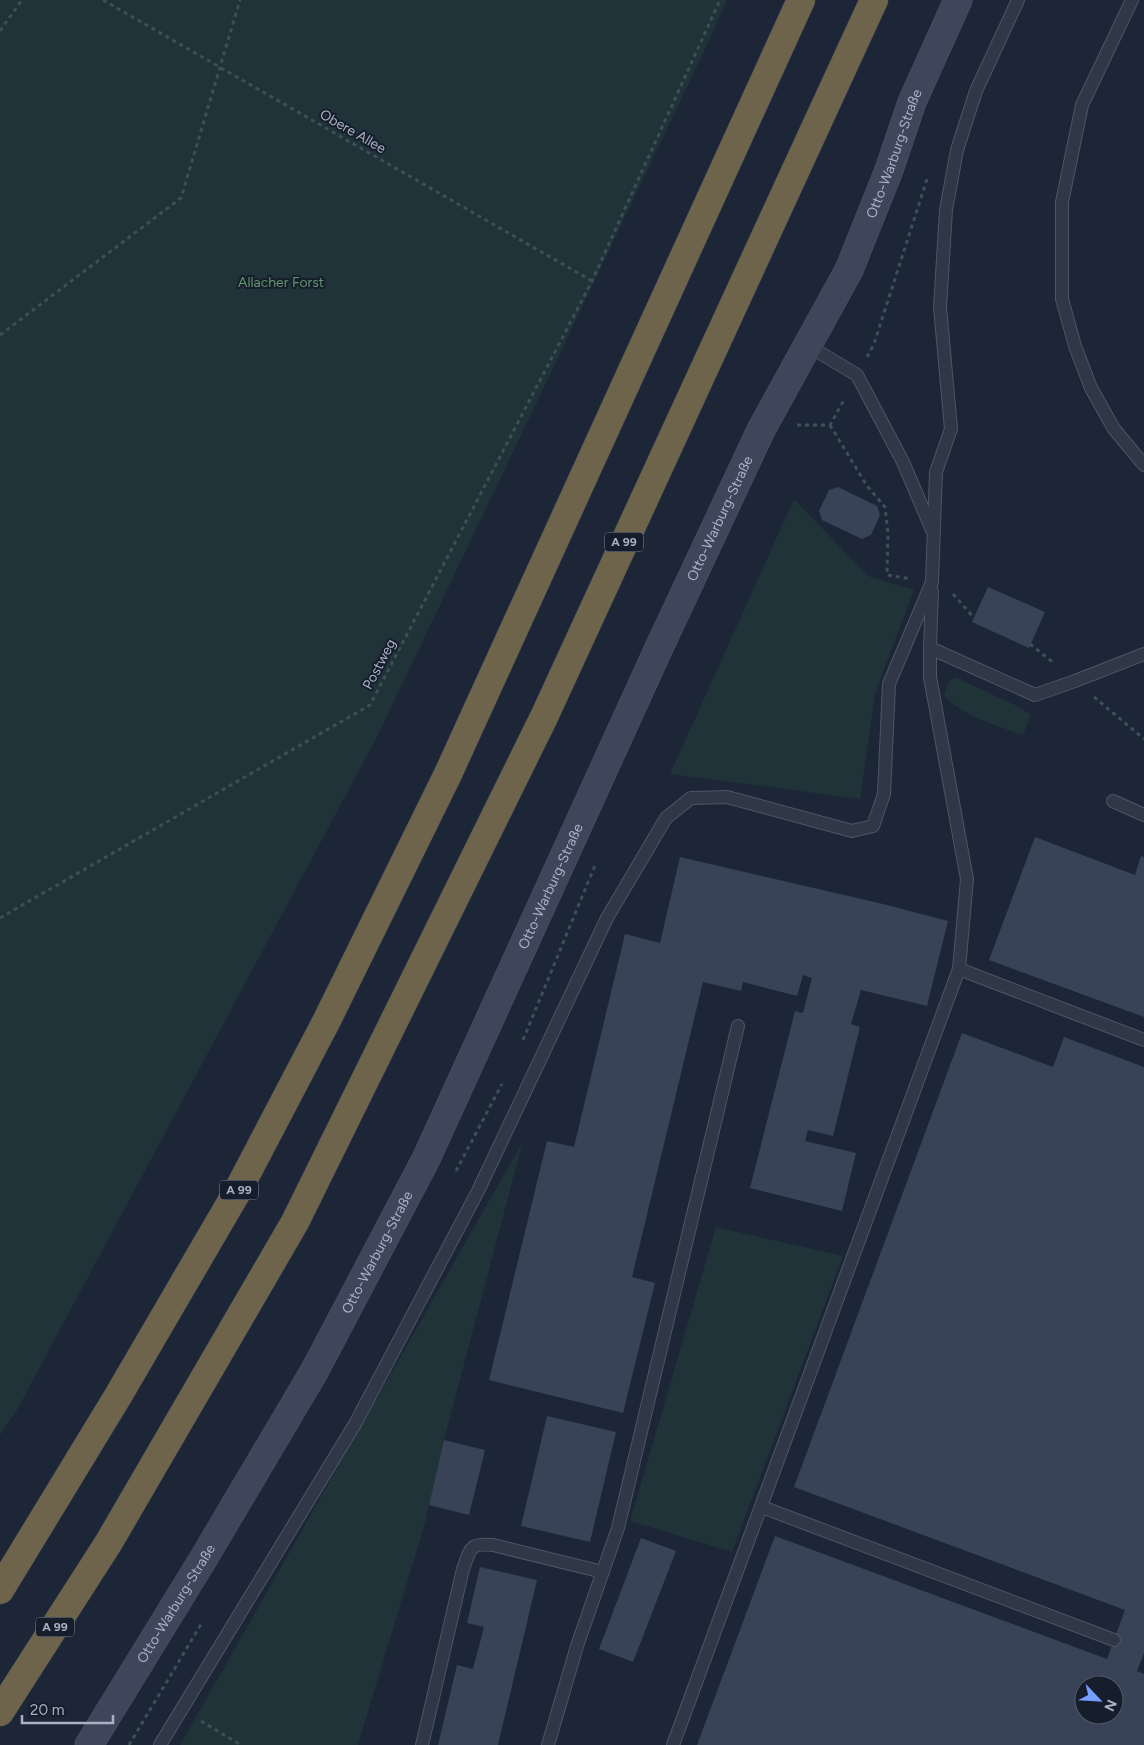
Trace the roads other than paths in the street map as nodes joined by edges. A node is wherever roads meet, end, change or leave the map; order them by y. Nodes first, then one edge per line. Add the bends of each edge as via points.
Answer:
1 (801, 0) edge
2 (874, 0) edge
3 (958, 0) edge
4 (1018, 0) edge
5 (1132, 0) edge
6 (807, 345) junction
7 (1144, 466) edge
8 (933, 532) junction
9 (932, 582) junction
10 (930, 648) junction
11 (1144, 654) edge
12 (1113, 801) dead end
13 (1143, 810) edge
14 (959, 969) junction
15 (738, 1026) dead end
16 (1144, 1040) edge
17 (762, 1507) junction
18 (602, 1572) junction
19 (0, 1590) edge
20 (1114, 1640) dead end
21 (0, 1712) edge
22 (89, 1745) edge
23 (160, 1745) edge
24 (422, 1745) edge
25 (548, 1745) edge
26 (673, 1745) edge

1 - 19 highway, A 99 via 448,774 327,1020 237,1192
2 - 21 highway, A 99 via 544,716 295,1222 110,1542
3 - 6 main road, Otto-Warburg-Straße via 912,102 849,270
4 - 8 lane via 976,91 957,150 946,210 940,307 951,429 936,472
5 - 7 lane via 1082,105 1062,202 1062,299 1091,388 1114,429
6 - 8 lane via 857,375 903,462
6 - 22 main road, Otto-Warburg-Straße via 762,430 662,642 426,1159 315,1370
8 - 9 lane
9 - 10 lane
9 - 23 lane via 889,684 884,794 873,826 852,831 727,797 691,798 666,818 607,918 478,1191 355,1424
10 - 11 lane via 1035,695
10 - 14 lane via 930,677 967,879
12 - 13 lane
14 - 16 lane
14 - 17 lane
15 - 18 lane via 618,1528
17 - 20 lane
17 - 26 lane
18 - 24 lane via 493,1545 479,1544 471,1548 463,1569
18 - 25 lane

